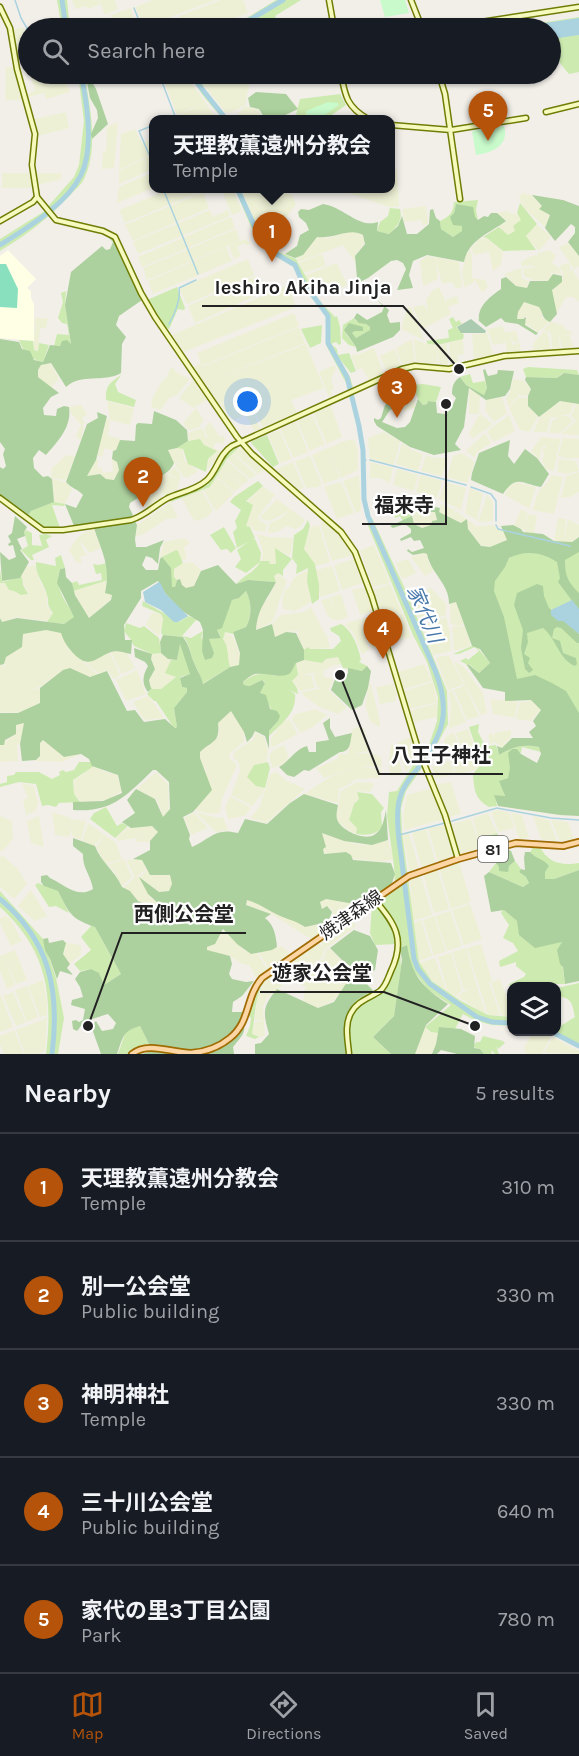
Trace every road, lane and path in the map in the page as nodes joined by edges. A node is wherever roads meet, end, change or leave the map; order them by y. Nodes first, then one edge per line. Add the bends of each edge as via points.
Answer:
1 (329, 0) edge
2 (411, 0) edge
3 (0, 7) edge
4 (579, 7) edge
5 (332, 18) edge
6 (418, 18) edge
7 (507, 18) edge
8 (18, 73) edge
9 (21, 84) edge
10 (344, 84) edge
11 (442, 84) edge
12 (579, 104) edge
13 (546, 112) dead end
14 (361, 115) edge
15 (526, 118) dead end
16 (395, 126) edge
17 (451, 130) junction
18 (37, 197) junction
19 (460, 199) dead end
20 (0, 221) edge
21 (579, 351) edge
22 (241, 441) junction
23 (0, 498) edge
24 (579, 842) edge
25 (458, 858) junction
26 (374, 899) junction
27 (132, 1054) edge
28 (348, 1054) edge

1 - 5 street
2 - 6 street
3 - 8 street via 10,28
4 - 7 street
9 - 18 street via 35,134 32,165
10 - 14 street via 349,103
11 - 17 street
12 - 13 street
15 - 17 street
16 - 17 street
17 - 19 street
18 - 20 street
18 - 22 street via 60,221 115,237 155,317
21 - 22 street via 504,356 445,369 412,366
22 - 23 street via 229,447 201,485 131,520 43,530
22 - 25 street via 352,546
24 - 25 main road, 焼津森線 / 81 via 563,846 516,843
25 - 26 main road, 焼津森線 / 81 via 409,876
26 - 27 main road, 焼津森線 / 81 via 262,978 251,994 242,1026 224,1042 197,1052 144,1048
26 - 28 street via 396,929 396,961 382,989 351,1012

